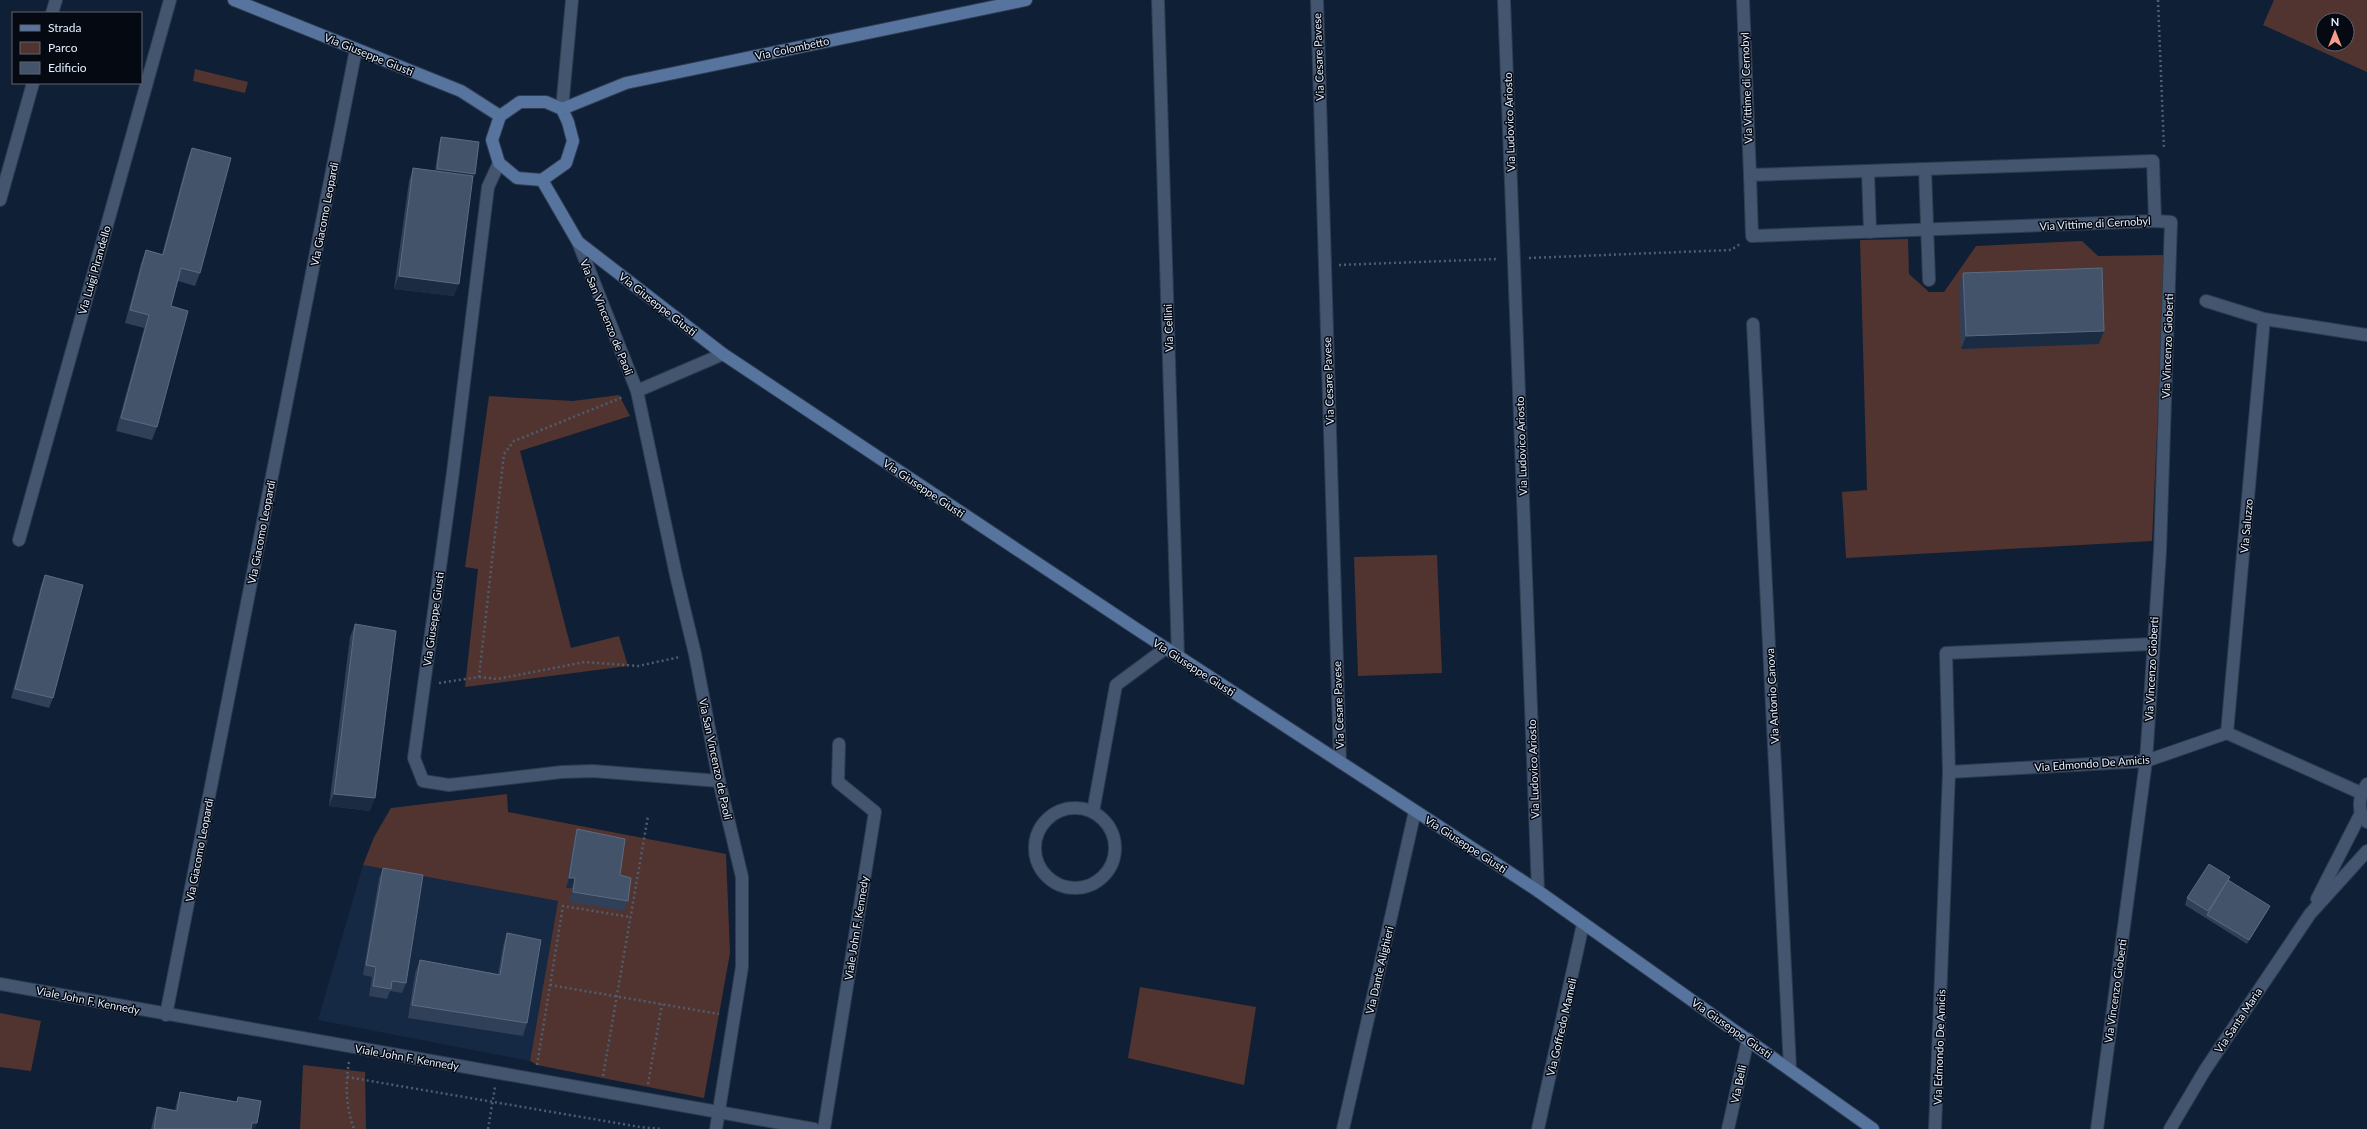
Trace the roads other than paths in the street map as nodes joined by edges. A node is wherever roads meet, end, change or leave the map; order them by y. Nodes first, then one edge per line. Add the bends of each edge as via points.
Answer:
1 (56, 0) edge
2 (170, 0) edge
3 (234, 0) edge
4 (572, 0) edge
5 (1026, 0) edge
6 (1158, 0) edge
7 (1317, 0) edge
8 (1504, 0) edge
9 (1743, 0) edge
10 (52, 12) edge
11 (356, 49) junction
12 (33, 84) edge
13 (562, 108) junction
14 (500, 116) junction
15 (499, 164) junction
16 (1925, 169) junction
17 (1868, 171) junction
18 (1750, 175) junction
19 (542, 180) junction
20 (0, 200) edge
21 (2156, 221) junction
22 (1928, 229) junction
23 (1870, 232) junction
24 (578, 242) junction
25 (1929, 280) dead end
26 (2206, 301) dead end
27 (2264, 319) junction
28 (1753, 324) dead end
29 (2367, 335) edge
30 (723, 354) junction
31 (637, 392) junction
32 (19, 540) dead end
33 (2152, 644) junction
34 (1166, 648) junction
35 (1178, 656) junction
36 (2227, 733) junction
37 (839, 744) dead end
38 (2146, 761) junction
39 (1340, 762) junction
40 (1949, 772) junction
41 (719, 781) junction
42 (2364, 789) edge
43 (1415, 811) junction
44 (1093, 812) junction
45 (2364, 818) edge
46 (2367, 852) edge
47 (1538, 891) junction
48 (2310, 914) junction
49 (1583, 924) junction
50 (0, 984) edge
51 (166, 1015) junction
52 (1748, 1039) junction
53 (1790, 1068) junction
54 (720, 1112) junction
55 (716, 1129) edge
56 (814, 1129) edge
57 (824, 1129) edge
58 (1343, 1129) edge
59 (1538, 1129) edge
60 (1728, 1129) edge
61 (1873, 1129) edge
62 (1935, 1129) edge
63 (2097, 1129) edge
64 (2170, 1129) edge

1 - 10 street
2 - 32 street, Via Luigi Pirandello
3 - 11 street, Via Giuseppe Giusti
4 - 13 street
5 - 13 street, Via Colombetto via 626,83
6 - 35 street, Via Cellini
7 - 39 street, Via Cesare Pavese
8 - 47 street, Via Ludovico Ariosto
9 - 18 street, Via Vittime di Cernobyl
11 - 14 street, Via Giuseppe Giusti via 461,91
11 - 51 street, Via Giacomo Leopardi
12 - 20 street
13 - 14 street via 546,102 520,102
13 - 19 street via 573,141 566,164
14 - 15 street via 492,140
15 - 19 street via 517,178
15 - 41 street, Via Giuseppe Giusti via 488,188 414,758 424,781 449,785 562,772 593,771
16 - 17 street
16 - 21 street, Via Vittime di Cernobyl via 2153,161
16 - 22 street
17 - 18 street
17 - 23 street
18 - 23 street, Via Vittime di Cernobyl via 1752,236
19 - 24 street, Via Giuseppe Giusti
21 - 22 street, Via Vittime di Cernobyl
21 - 33 street, Via Vincenzo Gioberti via 2171,222 2160,551
22 - 23 street, Via Vittime di Cernobyl
22 - 25 street
24 - 30 street, Via Giuseppe Giusti
24 - 31 street, Via San Vincenzo de Paoli
26 - 27 street
27 - 29 street
27 - 36 street, Via Saluzzo
28 - 53 street, Via Antonio Canova
30 - 31 street
30 - 34 street, Via Giuseppe Giusti
31 - 41 street, Via San Vincenzo de Paoli via 695,654
33 - 38 street, Via Vincenzo Gioberti
33 - 40 street, Via Edmondo De Amicis via 1946,653
34 - 35 street, Via Giuseppe Giusti
34 - 44 street via 1116,685
35 - 39 street, Via Giuseppe Giusti
36 - 38 street, Via Edmondo De Amicis
36 - 42 street
37 - 57 street, Viale John F. Kennedy via 838,782 875,812
38 - 40 street, Via Edmondo De Amicis
38 - 63 street, Via Vincenzo Gioberti
39 - 43 street, Via Giuseppe Giusti
40 - 62 street, Via Edmondo De Amicis
41 - 54 street, Via San Vincenzo de Paoli via 742,877 742,967
42 - 45 street, Via Santa Maria via 2359,804
43 - 47 street, Via Giuseppe Giusti
43 - 58 street, Via Dante Alighieri
44 - 44 street via 1074,808 1061,811 1046,820 1038,832 1035,848 1037,862 1046,876 1061,886 1088,886 1103,877 1111,866 1115,848 1111,830
45 - 48 street, Via Santa Maria
46 - 48 street, Via Santa Maria
47 - 49 street, Via Giuseppe Giusti
48 - 64 street, Via Santa Maria via 2205,1070
49 - 52 street, Via Giuseppe Giusti
49 - 59 street, Via Goffredo Mameli
50 - 51 street, Viale John F. Kennedy
51 - 54 street, Viale John F. Kennedy
52 - 53 street, Via Giuseppe Giusti
52 - 60 street, Via Belli
53 - 61 street, Via Giuseppe Giusti
54 - 55 street, Via San Vincenzo de Paoli
54 - 56 street, Viale John F. Kennedy

